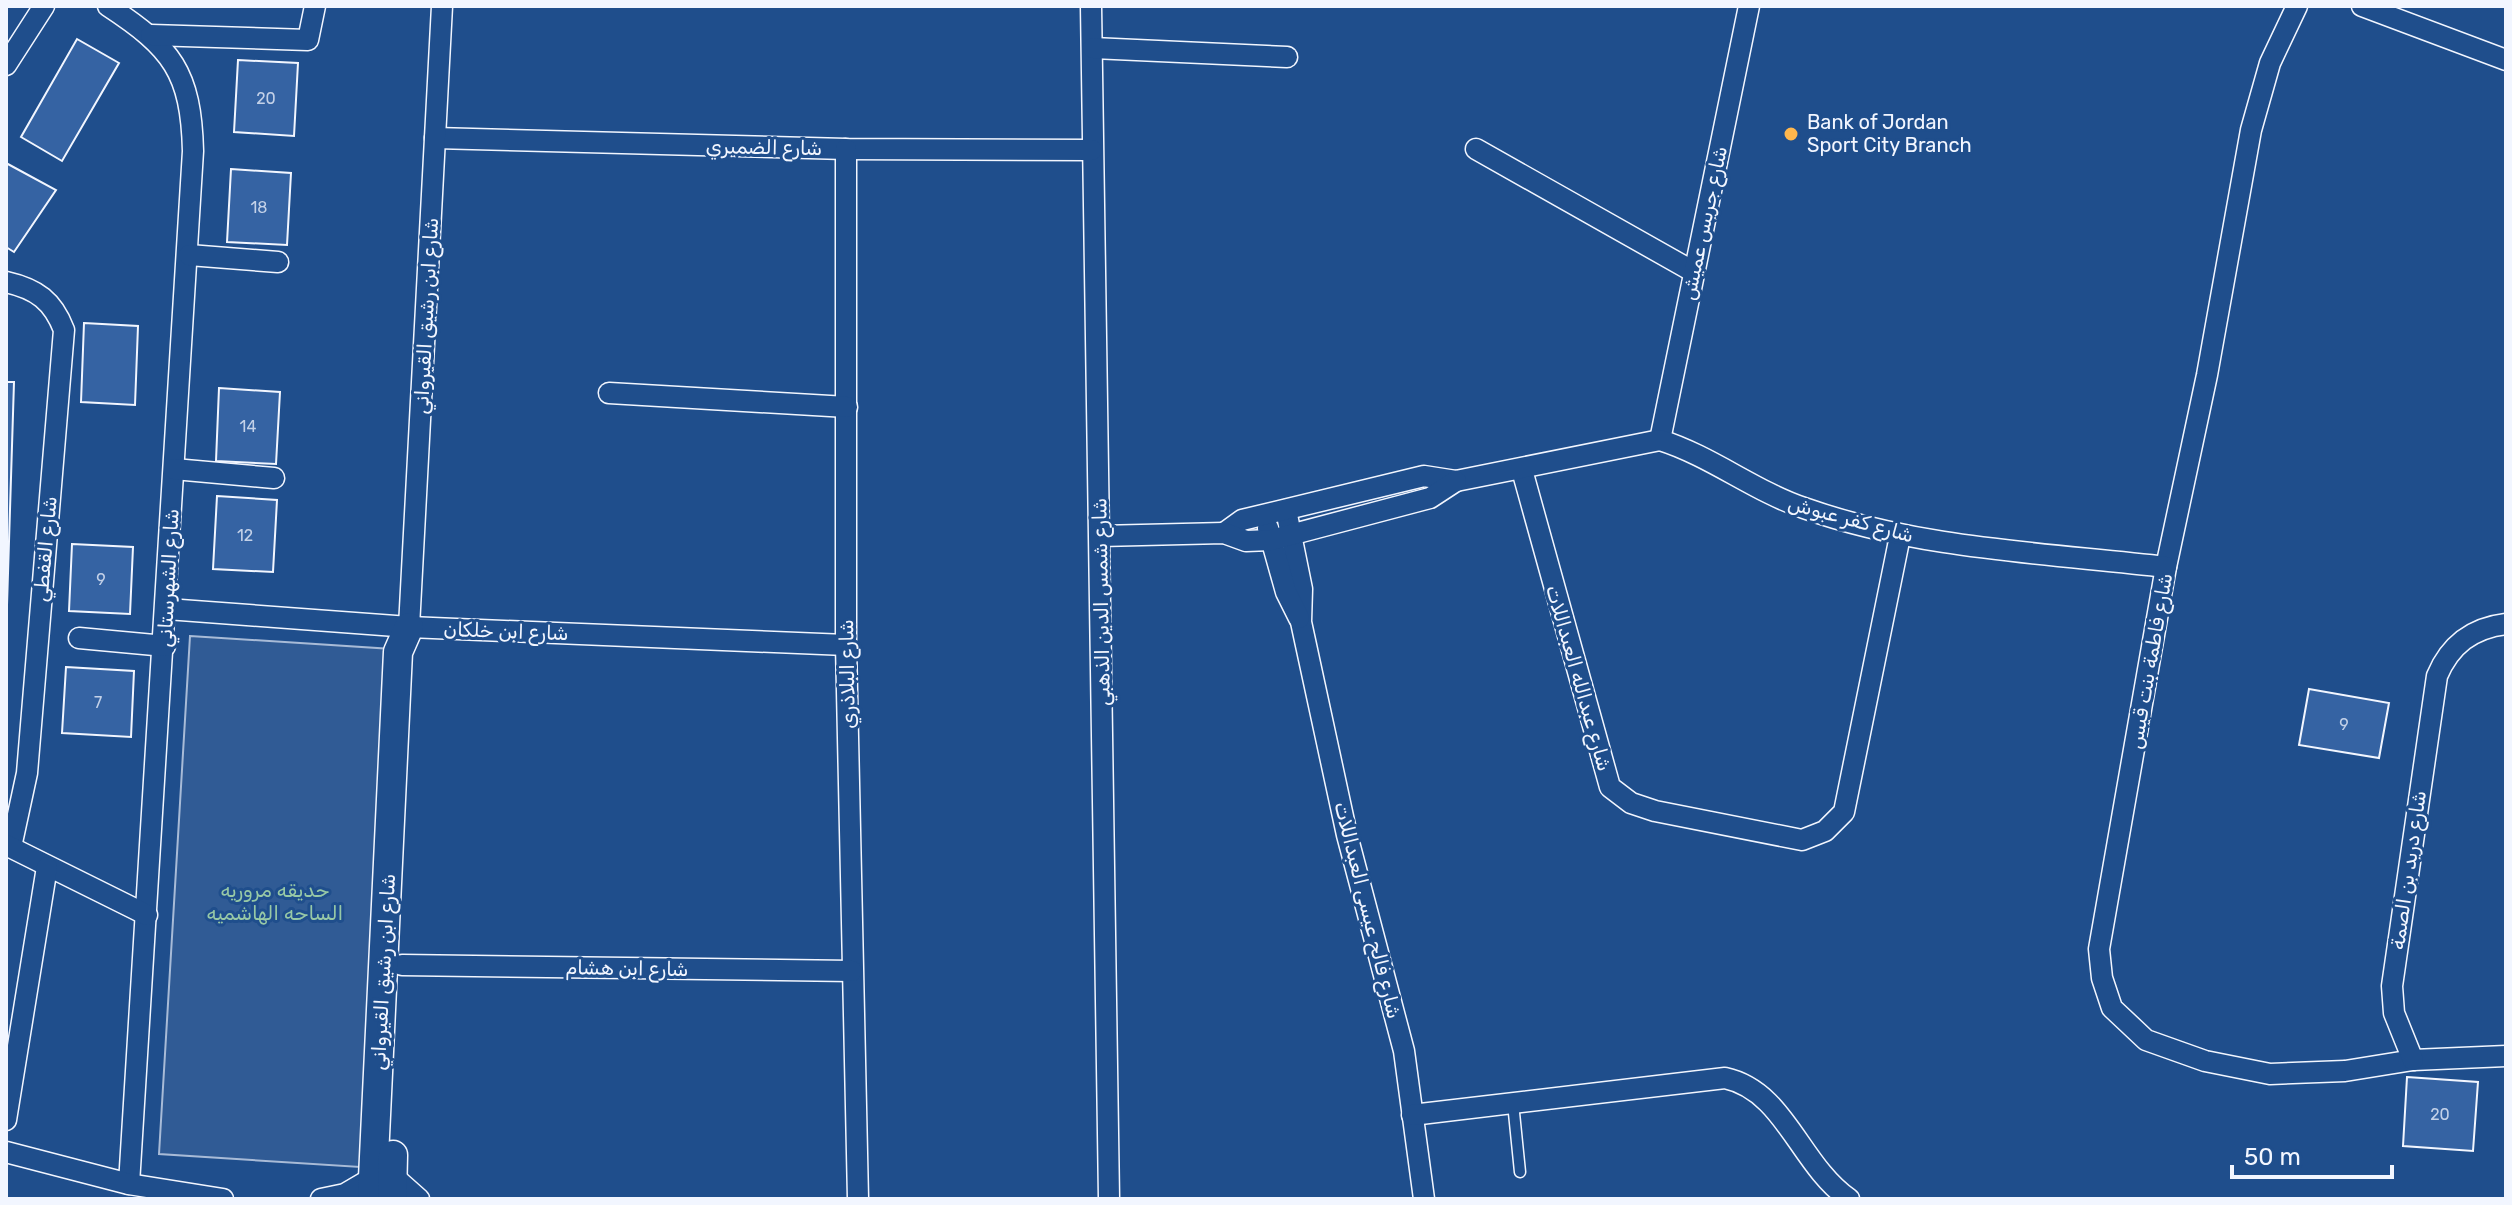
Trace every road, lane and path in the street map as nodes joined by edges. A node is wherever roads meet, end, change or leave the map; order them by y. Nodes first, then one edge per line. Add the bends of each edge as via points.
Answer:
1 (44, 6) edge
2 (108, 6) edge
3 (315, 6) edge
4 (442, 6) edge
5 (1091, 6) edge
6 (1749, 6) edge
7 (2297, 6) edge
8 (2362, 6) edge
9 (151, 35) junction
10 (1093, 48) junction
11 (1287, 57) dead end
12 (2506, 60) edge
13 (6, 65) edge
14 (435, 138) junction
15 (846, 149) junction
16 (1476, 149) dead end
17 (1092, 150) junction
18 (189, 255) junction
19 (278, 262) dead end
20 (1694, 272) junction
21 (6, 282) edge
22 (609, 393) dead end
23 (847, 407) junction
24 (1660, 440) junction
25 (174, 469) junction
26 (1522, 470) junction
27 (274, 478) dead end
28 (1456, 481) junction
29 (1286, 510) junction
30 (1265, 515) junction
31 (1224, 533) junction
32 (1292, 534) junction
33 (1100, 536) junction
34 (1900, 536) junction
35 (1271, 540) junction
36 (2166, 567) junction
37 (167, 609) junction
38 (1301, 622) junction
39 (2506, 624) edge
40 (409, 627) junction
41 (79, 638) dead end
42 (846, 645) junction
43 (165, 646) junction
44 (9, 846) edge
45 (47, 867) junction
46 (147, 915) junction
47 (402, 965) junction
48 (852, 971) junction
49 (2506, 1056) edge
50 (2413, 1060) junction
51 (1513, 1103) junction
52 (1412, 1115) junction
53 (6, 1120) edge
54 (6, 1152) edge
55 (1520, 1172) dead end
56 (129, 1184) junction
57 (383, 1187) edge
58 (223, 1199) edge
59 (321, 1199) edge
60 (419, 1199) edge
61 (858, 1199) edge
62 (1109, 1199) edge
63 (1424, 1199) edge
64 (1849, 1199) edge

1 - 13 street
2 - 9 street, شارع الشهرستاني
3 - 9 street via 308,40
4 - 14 street, شارع ابن رشيق القيرواني
5 - 10 street, شارع شمس الدين الذهبي
6 - 20 street, شارع جريس عميش
7 - 36 street, شارع فاطمة بنت قيس via 2270,63 2251,130
8 - 12 street
9 - 18 street, شارع الشهرستاني via 183,81 192,111
10 - 11 street
10 - 17 street, شارع شمس الدين الذهبي
14 - 15 street, شارع الضميري
14 - 40 street, شارع ابن رشيق القيرواني
15 - 17 street, شارع الضميري
15 - 23 street, شارع البلاذري
16 - 20 street
17 - 33 street, شارع شمس الدين الذهبي
18 - 19 street
18 - 25 street, شارع الشهرستاني
20 - 24 street, شارع جريس عميش
21 - 44 street, شارع القفطي via 51,302 64,330 27,773
22 - 23 street
23 - 42 street, شارع البلاذري
24 - 26 street
24 - 34 street, شارع كفر عبوش via 1782,500
25 - 27 street
25 - 37 street, شارع الشهرستاني
26 - 28 street
26 - 34 street, شارع عبدالله العبداللات via 1610,787 1631,803 1655,811 1802,840 1825,831 1844,812
28 - 29 street via 1424,476
28 - 32 street via 1430,498
29 - 30 street
29 - 32 street, شارع فالح عيسى العبداللات
30 - 31 street via 1242,520
30 - 35 street, شارع فالح عيسى العبداللات
31 - 33 street
31 - 35 street via 1246,541
32 - 35 street
32 - 38 street, شارع فالح عيسى العبداللات via 1302,589
33 - 62 street, شارع شمس الدين الذهبي
34 - 36 street, شارع كفر عبوش
35 - 38 street, شارع فالح عيسى العبداللات
36 - 50 street, شارع فاطمة بنت قيس via 2099,949 2112,1008 2146,1040 2205,1061 2270,1074 2345,1071
37 - 40 street, شارع ابن خلكان
37 - 43 street, شارع الشهرستاني
38 - 52 street, شارع فالح عيسى العبداللات via 1347,835 1404,1051
39 - 50 street, شارع دريد بن الصمة via 2466,637 2453,647 2437,676 2392,986 2394,1013
40 - 42 street, شارع ابن خلكان
40 - 47 main road, شارع ابن رشيق القيرواني via 414,646
40 - 57 main road, شارع ابن رشيق القيرواني via 398,652
41 - 43 street
42 - 48 street, شارع البلاذري
43 - 46 street, شارع الشهرستاني
44 - 45 street
45 - 46 street
45 - 53 street
46 - 56 street, شارع الشهرستاني
47 - 48 street, شارع ابن هشام
47 - 57 main road, شارع ابن رشيق القيرواني
48 - 61 street, شارع البلاذري
49 - 50 street
51 - 52 street
51 - 55 lane
51 - 64 street via 1709,1079 1740,1081 1766,1098 1817,1171
52 - 63 street, شارع فالح عيسى العبداللات
54 - 56 street
56 - 58 street
57 - 59 street
57 - 60 street

